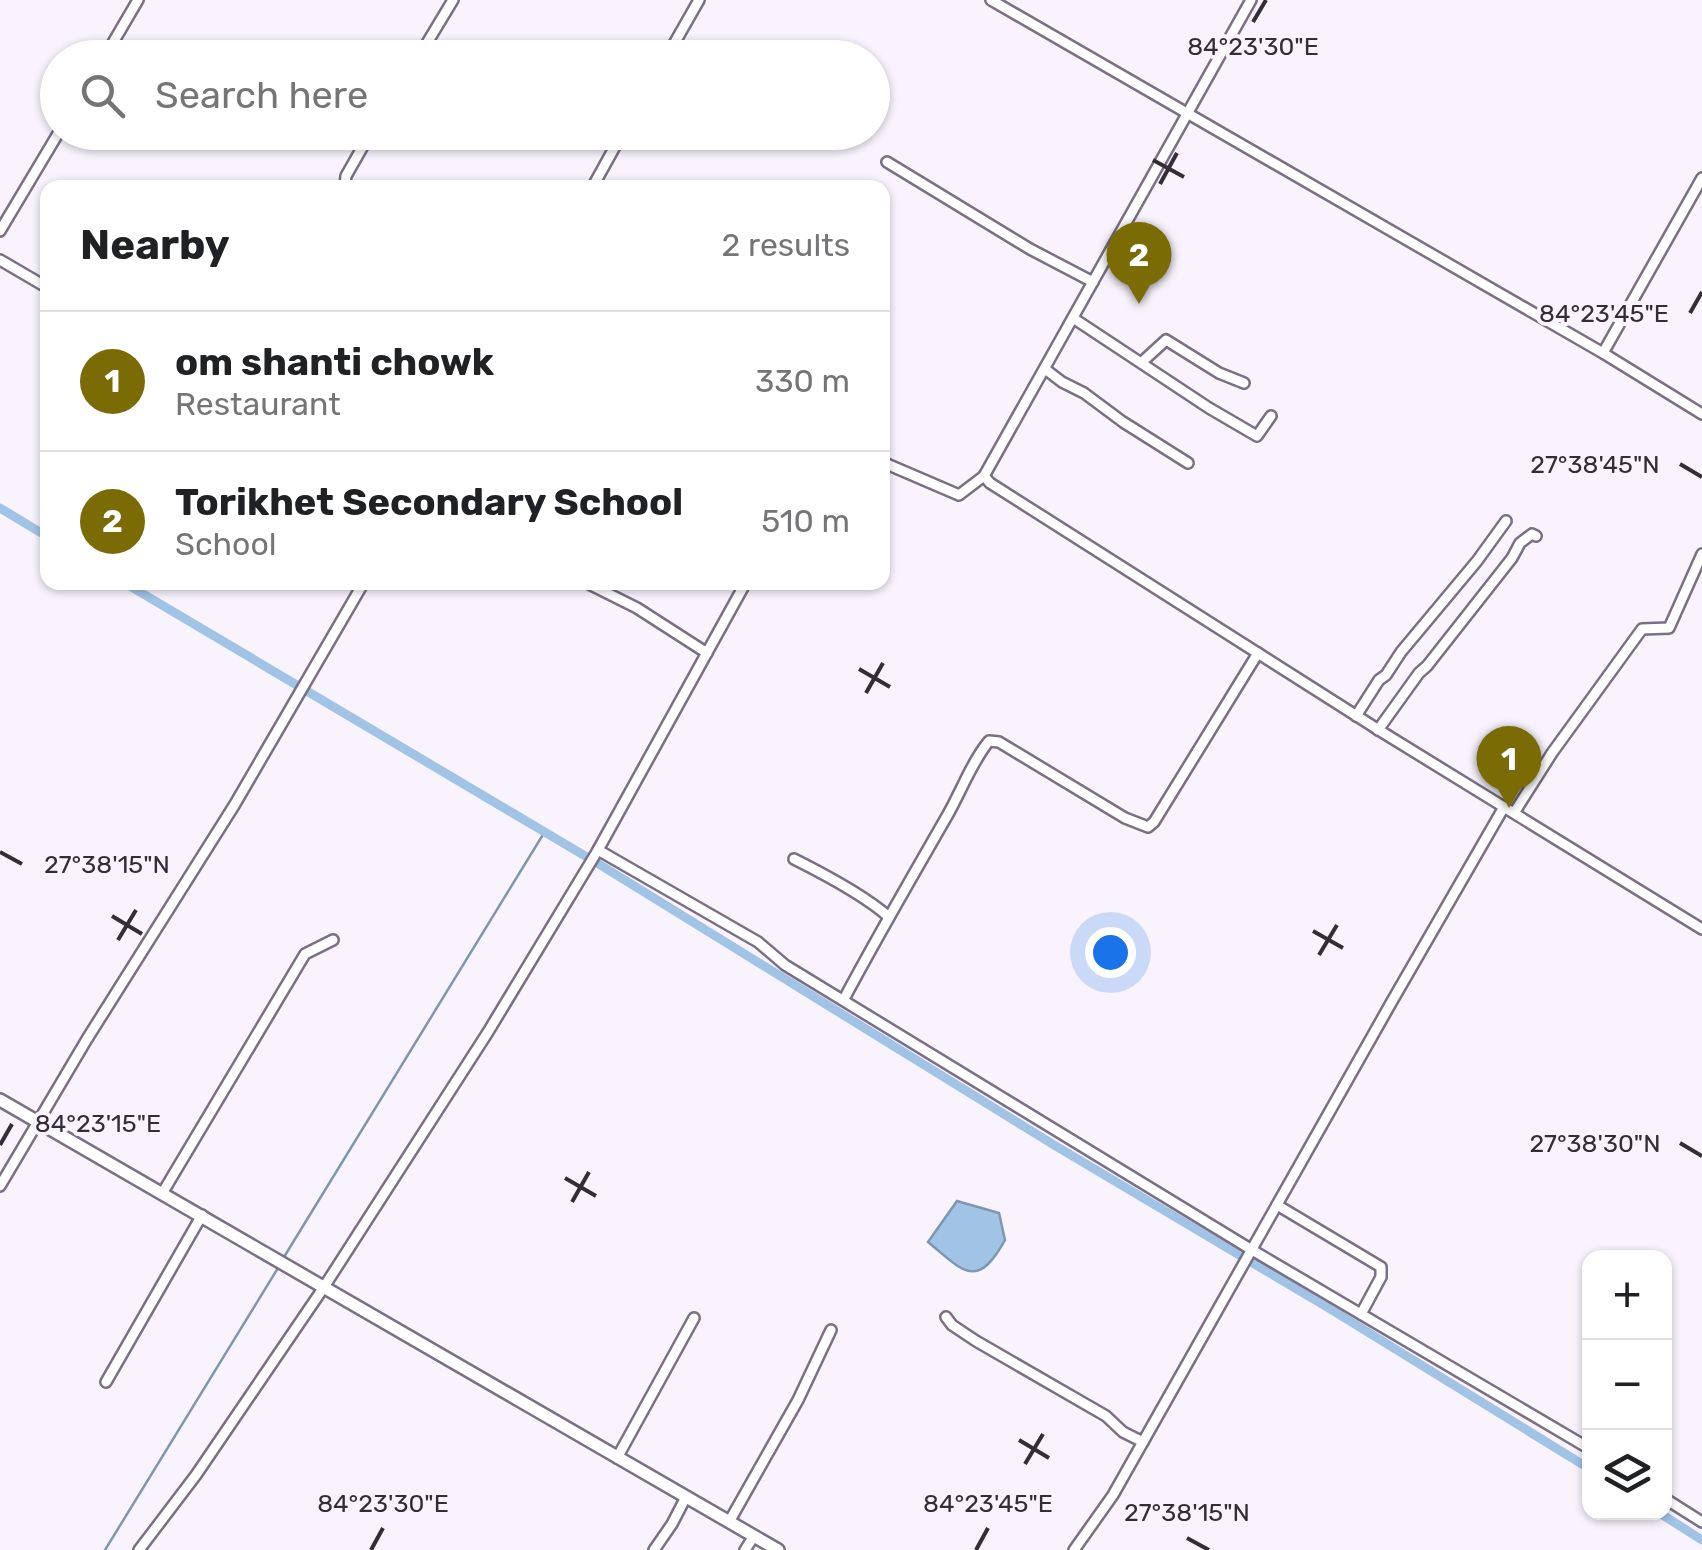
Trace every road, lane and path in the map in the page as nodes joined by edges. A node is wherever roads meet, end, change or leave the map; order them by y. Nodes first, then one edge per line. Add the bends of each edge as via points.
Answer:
1 (138, 0) edge
2 (453, 0) edge
3 (699, 0) edge
4 (991, 0) edge
5 (1252, 0) edge
6 (115, 40) edge
7 (429, 40) edge
8 (676, 40) edge
9 (1186, 112) junction
10 (48, 150) edge
11 (361, 150) edge
12 (613, 150) edge
13 (887, 162) dead end
14 (1702, 178) edge
15 (346, 180) edge
16 (596, 180) edge
17 (0, 231) edge
18 (0, 260) edge
19 (1092, 282) junction
20 (40, 283) edge
21 (1073, 318) junction
22 (1604, 353) junction
23 (1142, 362) junction
24 (1045, 369) junction
25 (1244, 384) dead end
26 (1702, 414) edge
27 (1271, 416) dead end
28 (1188, 464) dead end
29 (890, 465) edge
30 (984, 476) junction
31 (1506, 521) dead end
32 (1536, 536) dead end
33 (1702, 554) edge
34 (359, 590) edge
35 (601, 590) edge
36 (742, 590) edge
37 (708, 653) junction
38 (1258, 654) junction
39 (1356, 716) junction
40 (1378, 730) junction
41 (1509, 810) junction
42 (596, 852) junction
43 (794, 859) dead end
44 (888, 917) junction
45 (1702, 929) edge
46 (333, 940) dead end
47 (844, 999) junction
48 (0, 1100) edge
49 (38, 1121) junction
50 (0, 1186) edge
51 (163, 1192) junction
52 (1277, 1205) junction
53 (202, 1215) junction
54 (1252, 1250) junction
55 (324, 1287) junction
56 (1361, 1314) junction
57 (946, 1317) dead end
58 (694, 1318) dead end
59 (832, 1330) dead end
60 (106, 1382) dead end
61 (1143, 1442) junction
62 (1582, 1445) edge
63 (617, 1458) junction
64 (686, 1497) junction
65 (1672, 1503) edge
66 (729, 1522) junction
67 (1702, 1522) edge
68 (754, 1536) junction
69 (139, 1550) edge
70 (654, 1550) edge
71 (745, 1550) edge
72 (778, 1550) edge
73 (1074, 1550) edge

1 - 6 street
2 - 7 street
3 - 8 street
4 - 9 street
5 - 9 street
9 - 19 street
9 - 22 street
10 - 17 street
11 - 15 street
12 - 16 street
13 - 19 street
14 - 22 street
18 - 20 street
19 - 21 street
21 - 23 street
21 - 24 street
22 - 26 street
23 - 25 street via 1166,340
23 - 27 street via 1256,436
24 - 28 street
24 - 30 street
29 - 30 street via 959,495
30 - 38 street
31 - 39 street
32 - 40 street via 1520,542
33 - 41 street via 1670,628 1642,629
34 - 49 street
35 - 37 street
36 - 37 street
37 - 42 street
38 - 39 street
38 - 44 street via 1148,827 989,741
39 - 40 street
40 - 41 street
41 - 45 street
41 - 52 street
42 - 47 street via 758,942
42 - 55 street
43 - 44 street
44 - 47 street
46 - 51 street via 305,954
47 - 54 street
48 - 49 street
49 - 50 street
49 - 51 street
51 - 53 street
52 - 54 street
52 - 56 street via 1380,1267
53 - 55 street
53 - 60 street
54 - 56 street
54 - 61 street
55 - 63 street
55 - 69 street
56 - 62 street
57 - 61 street
58 - 63 street
59 - 66 street
61 - 73 street
63 - 64 street
64 - 66 street
64 - 70 street
65 - 67 street
66 - 68 street
68 - 71 street
68 - 72 street

